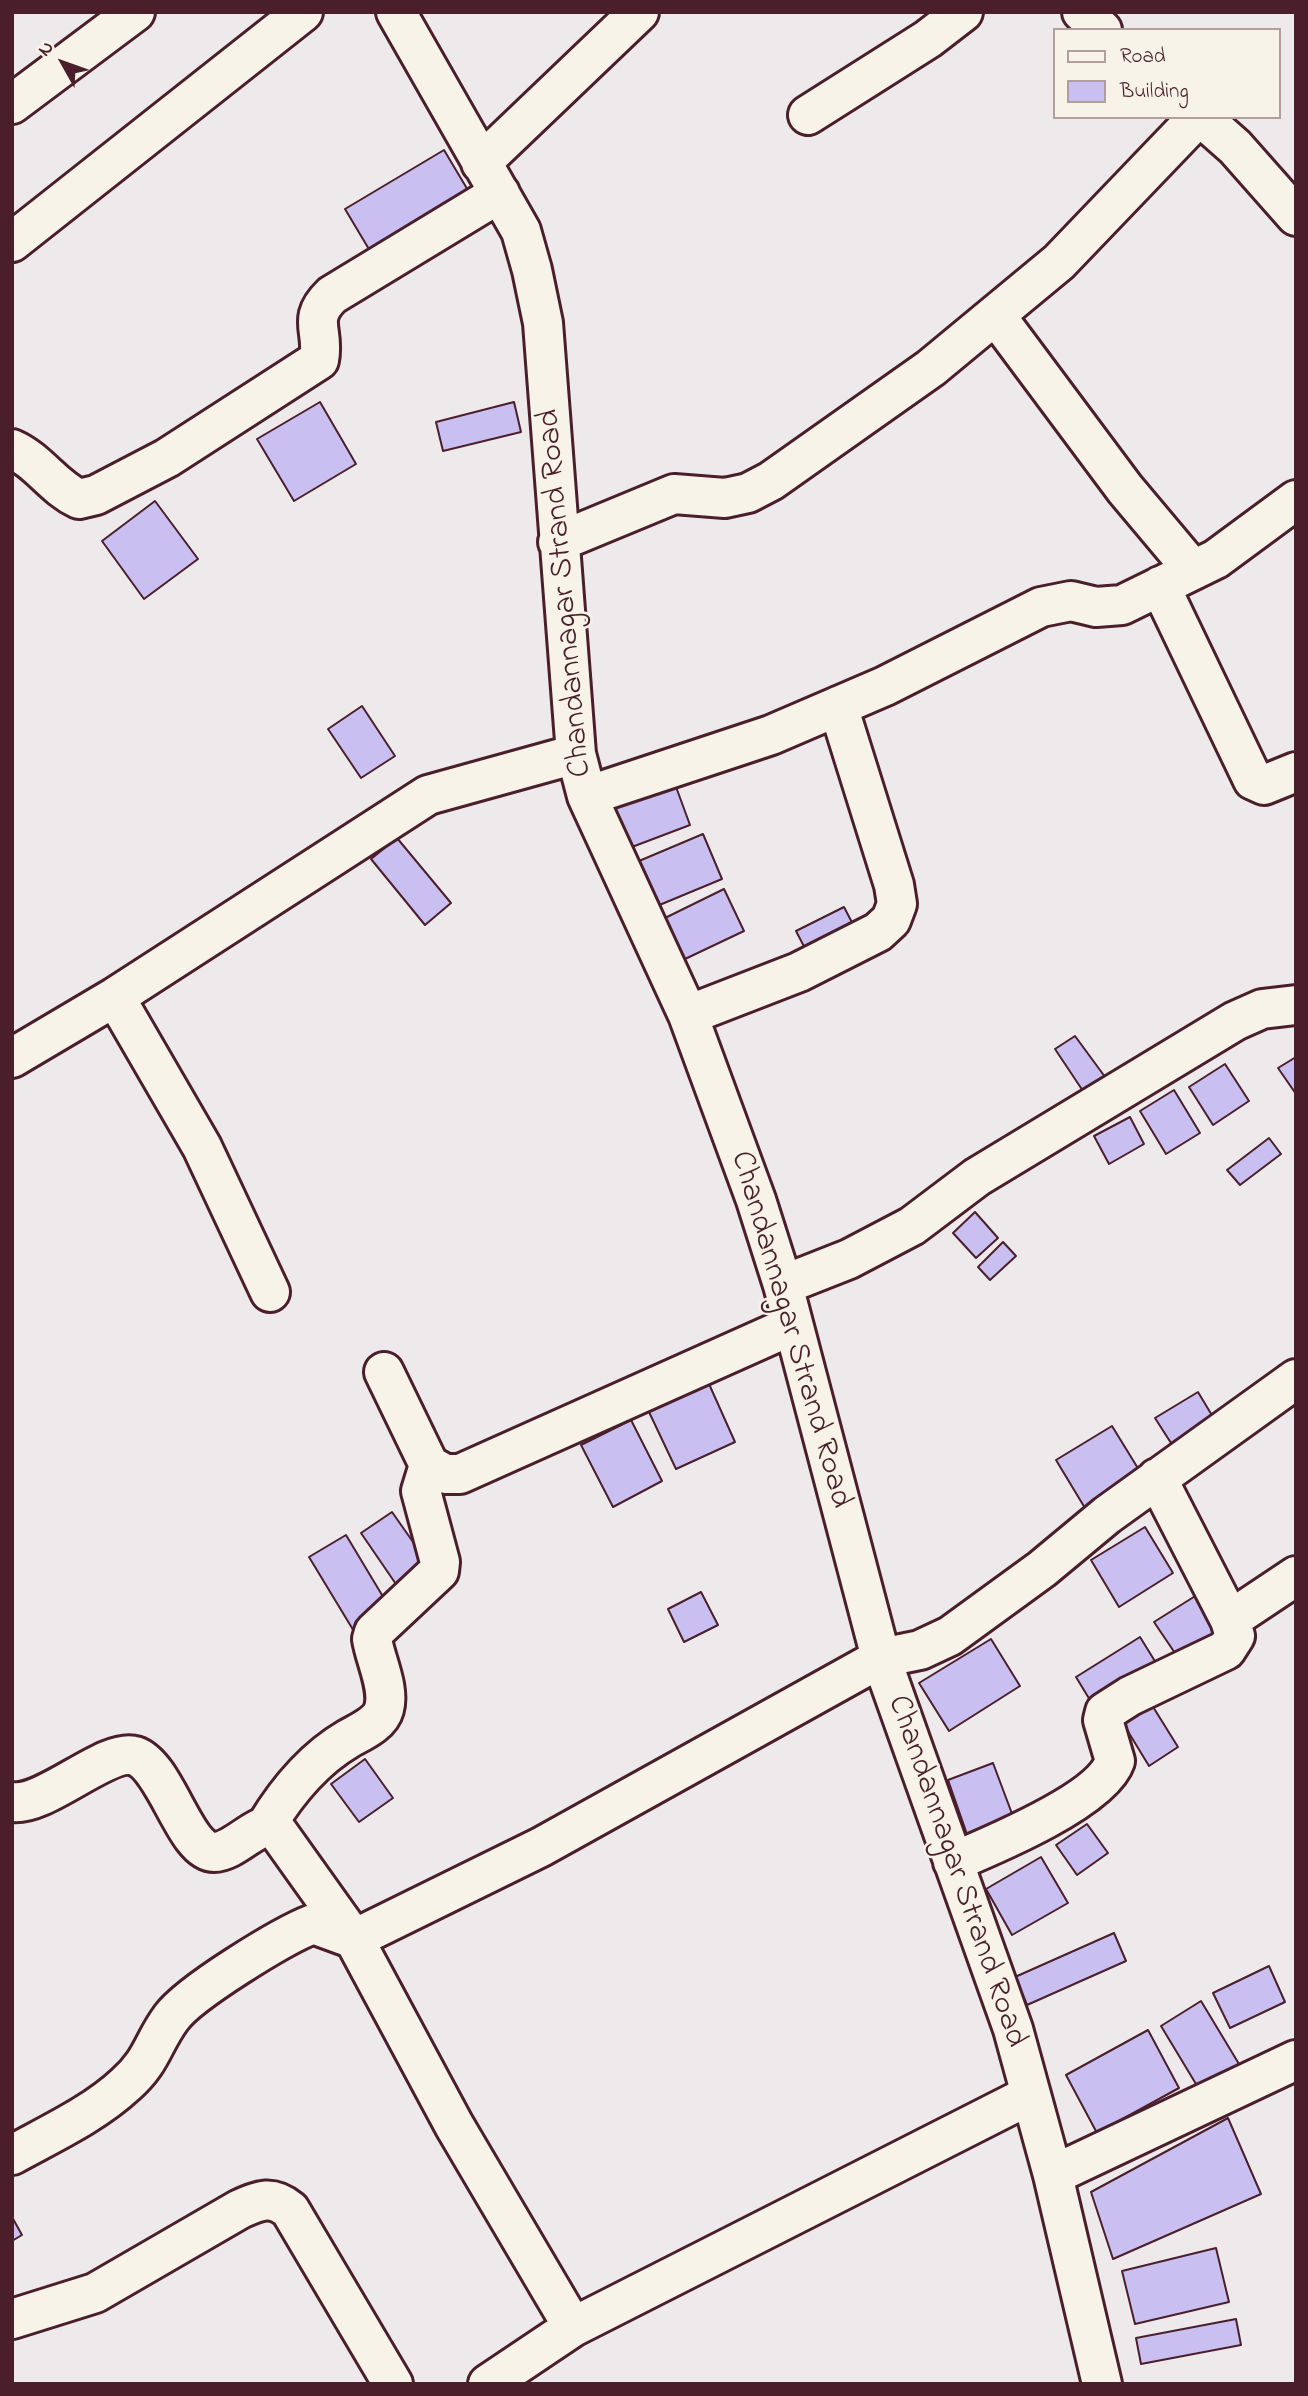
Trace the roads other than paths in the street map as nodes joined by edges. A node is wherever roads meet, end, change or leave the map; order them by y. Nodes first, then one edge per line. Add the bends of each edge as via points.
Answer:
1 (135, 12) edge
2 (303, 12) edge
3 (396, 12) edge
4 (639, 12) edge
5 (962, 12) edge
6 (1082, 12) edge
7 (1100, 28) edge
8 (12, 104) edge
9 (808, 115) dead end
10 (1197, 119) edge
11 (1201, 119) edge
12 (491, 178) junction
13 (1296, 216) edge
14 (12, 242) edge
15 (996, 316) junction
16 (12, 449) edge
17 (1296, 500) edge
18 (558, 542) junction
19 (1176, 578) junction
20 (838, 706) junction
21 (576, 754) junction
22 (1296, 772) edge
23 (587, 796) junction
24 (115, 997) junction
25 (1296, 1005) edge
26 (688, 1016) junction
27 (12, 1058) edge
28 (783, 1285) junction
29 (270, 1292) dead end
30 (793, 1325) junction
31 (384, 1372) dead end
32 (1296, 1379) edge
33 (429, 1465) junction
34 (1157, 1478) junction
35 (1296, 1576) edge
36 (1230, 1620) junction
37 (881, 1658) junction
38 (12, 1802) edge
39 (266, 1826) junction
40 (953, 1862) junction
41 (354, 1939) junction
42 (1296, 2060) edge
43 (1030, 2095) junction
44 (12, 2155) edge
45 (1053, 2175) junction
46 (12, 2319) edge
47 (573, 2327) junction
48 (393, 2384) edge
49 (488, 2384) edge
50 (1101, 2384) edge

1 - 8 street
2 - 14 street
3 - 12 street, Chandannagar Strand Road
4 - 12 street
5 - 9 street via 917,47
6 - 7 street
10 - 15 street via 1059,262
11 - 13 street via 1236,147
12 - 16 street via 320,307 317,322 322,344 319,360 310,369 167,458 96,495 79,499 65,493 31,457
12 - 18 street, Chandannagar Strand Road via 521,231 542,323
15 - 18 street via 932,368 748,493 725,498 674,494
15 - 19 street via 1125,489
17 - 19 street via 1216,559
18 - 21 street, Chandannagar Strand Road
19 - 20 street via 1122,605 1096,607 1071,601 1041,607
19 - 22 street via 1253,780 1264,785
20 - 23 street via 771,734
20 - 26 street via 894,885 897,904 891,920 878,932 799,972
21 - 23 street, Chandannagar Strand Road
21 - 24 street via 428,795
23 - 26 street, Chandannagar Strand Road
24 - 27 street
24 - 29 street via 202,1147
25 - 28 street via 1262,1009 1235,1021 977,1177 912,1226 849,1259
26 - 28 street, Chandannagar Strand Road
28 - 30 street, Chandannagar Strand Road
30 - 33 street via 460,1474 445,1474
30 - 37 street, Chandannagar Strand Road
31 - 33 street
32 - 34 street
33 - 39 street via 421,1491 439,1571 374,1632 384,1709 376,1722 335,1747 296,1783
34 - 36 street
34 - 37 street via 950,1636 919,1650
35 - 36 street
36 - 40 street via 1235,1636 1226,1650 1105,1712 1103,1720 1115,1760 1104,1777 1023,1833
37 - 40 street, Chandannagar Strand Road
37 - 41 street via 541,1847
38 - 39 street via 31,1800 132,1754 143,1760 160,1782 200,1846 212,1853
39 - 41 street via 277,1831
40 - 43 street, Chandannagar Strand Road via 1013,2029
41 - 44 street via 313,1924 290,1933 186,2003 171,2018 146,2066 123,2087
41 - 47 street via 454,2124
42 - 45 street
43 - 45 street, Chandannagar Strand Road
43 - 47 street
45 - 50 street, Chandannagar Strand Road
46 - 48 street via 95,2292 240,2209 274,2199 290,2210
47 - 49 street

